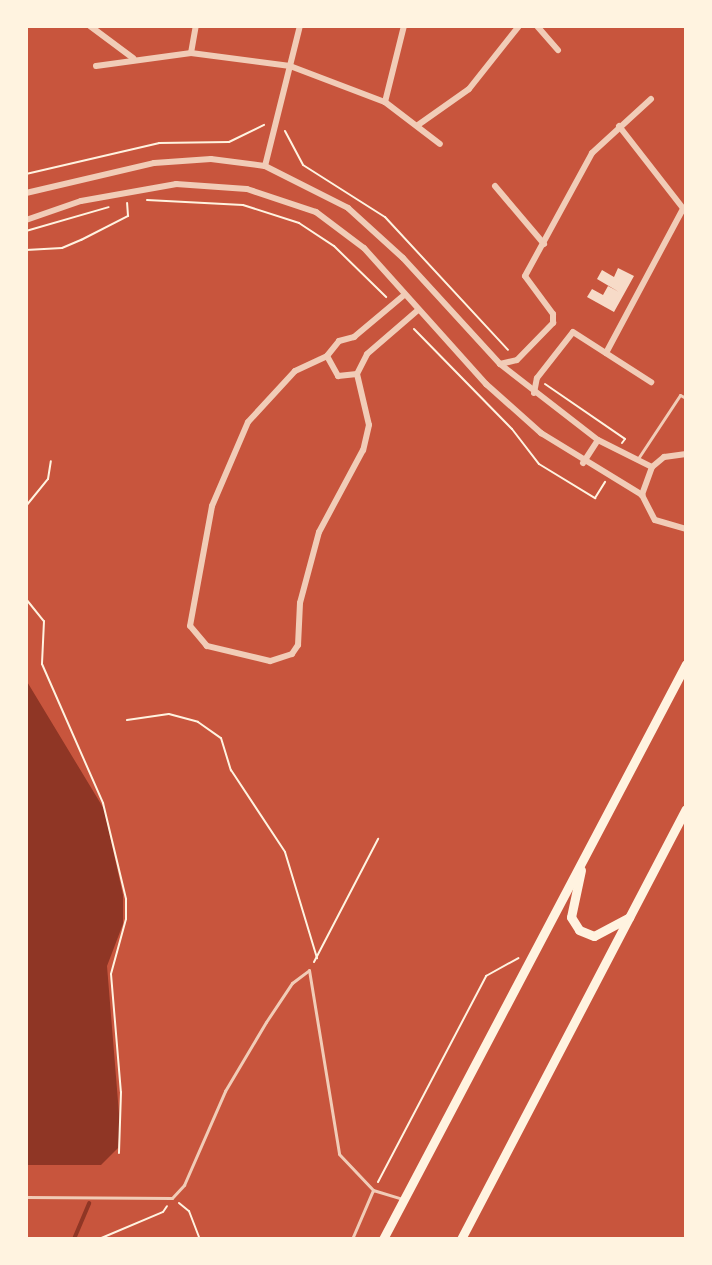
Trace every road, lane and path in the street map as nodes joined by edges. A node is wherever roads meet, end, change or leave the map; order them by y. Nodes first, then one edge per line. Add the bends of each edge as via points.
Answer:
1 (90, 26) edge
2 (196, 26) edge
3 (300, 26) edge
4 (404, 26) edge
5 (519, 26) edge
6 (537, 26) edge
7 (558, 50) dead end
8 (191, 53) junction
9 (133, 58) junction
10 (96, 66) dead end
11 (290, 66) junction
12 (651, 99) dead end
13 (385, 102) junction
14 (418, 125) junction
15 (619, 126) junction
16 (229, 142) dead end
17 (440, 144) dead end
18 (265, 166) junction
19 (308, 169) dead end
20 (26, 174) edge
21 (495, 186) dead end
22 (26, 193) edge
23 (142, 200) dead end
24 (685, 210) edge
25 (26, 220) edge
26 (26, 231) edge
27 (544, 244) junction
28 (26, 250) edge
29 (404, 295) junction
30 (393, 305) junction
31 (418, 310) junction
32 (406, 320) junction
33 (606, 353) junction
34 (327, 356) junction
35 (517, 360) junction
36 (500, 364) junction
37 (357, 374) junction
38 (537, 378) junction
39 (651, 382) dead end
40 (534, 393) junction
41 (686, 398) edge
42 (598, 440) junction
43 (617, 451) junction
44 (686, 454) edge
45 (51, 461) dead end
46 (636, 462) junction
47 (583, 463) junction
48 (652, 467) junction
49 (608, 477) junction
50 (642, 495) junction
51 (26, 506) edge
52 (686, 529) edge
53 (26, 599) edge
54 (686, 664) edge
55 (127, 720) dead end
56 (686, 809) edge
57 (378, 839) dead end
58 (583, 859) junction
59 (633, 915) junction
60 (532, 956) junction
61 (317, 958) junction
62 (309, 970) junction
63 (119, 1153) dead end
64 (373, 1190) junction
65 (26, 1197) edge
66 (172, 1198) junction
67 (404, 1199) junction
68 (99, 1239) edge
69 (200, 1239) edge
70 (352, 1239) edge
71 (383, 1239) edge
72 (461, 1239) edge

1 - 9 street
2 - 8 street
3 - 11 street
4 - 13 street
5 - 14 street via 469,89
6 - 7 street
8 - 9 street
8 - 11 street
9 - 10 street
11 - 13 street
11 - 18 street
12 - 15 street
13 - 14 street
14 - 17 street
15 - 24 street
15 - 27 street via 592,153
16 - 20 path via 159,143
18 - 22 street via 211,159 154,163
18 - 36 street via 348,208 403,258
19 - 35 path via 385,217
21 - 27 street
23 - 30 path via 243,205 299,223 334,246
24 - 33 street
25 - 29 street via 81,201 154,186 247,189 316,212 338,226
26 - 28 path via 127,203 128,216 81,240 62,248
27 - 35 street via 524,280 554,318
29 - 30 street
29 - 31 street
30 - 34 street via 354,337 332,346
31 - 32 street
31 - 47 street via 486,384
32 - 37 street via 367,354
32 - 49 path via 539,464 595,498
33 - 38 street via 573,332
33 - 39 street
34 - 37 street via 338,376
34 - 37 street via 295,371 253,414 213,500 190,626 207,646 270,661 292,654 298,645 300,603 319,532 363,450 369,425
35 - 36 street
36 - 40 street
38 - 40 street
38 - 43 path via 625,439
40 - 42 street
41 - 46 lane via 680,395
42 - 43 street
42 - 47 street
43 - 46 street
44 - 48 street via 664,457
45 - 51 path via 48,479
46 - 48 street
47 - 49 street
48 - 50 street
49 - 50 street
50 - 52 street via 655,520
53 - 63 path via 44,621 42,664 103,803 126,899 111,974 121,1092
54 - 58 highway
55 - 61 path via 169,714 198,722 221,738 231,770 285,852
56 - 59 highway
57 - 61 path
58 - 59 highway via 573,924 594,936
58 - 60 highway
59 - 72 highway
60 - 64 path via 508,960 486,976
60 - 67 highway
61 - 62 path
62 - 64 lane via 339,1154
62 - 66 lane via 292,983 266,1022 225,1091 184,1185
64 - 67 lane
64 - 70 lane
65 - 66 lane
66 - 68 path via 163,1212
66 - 69 path via 189,1211
67 - 71 highway

